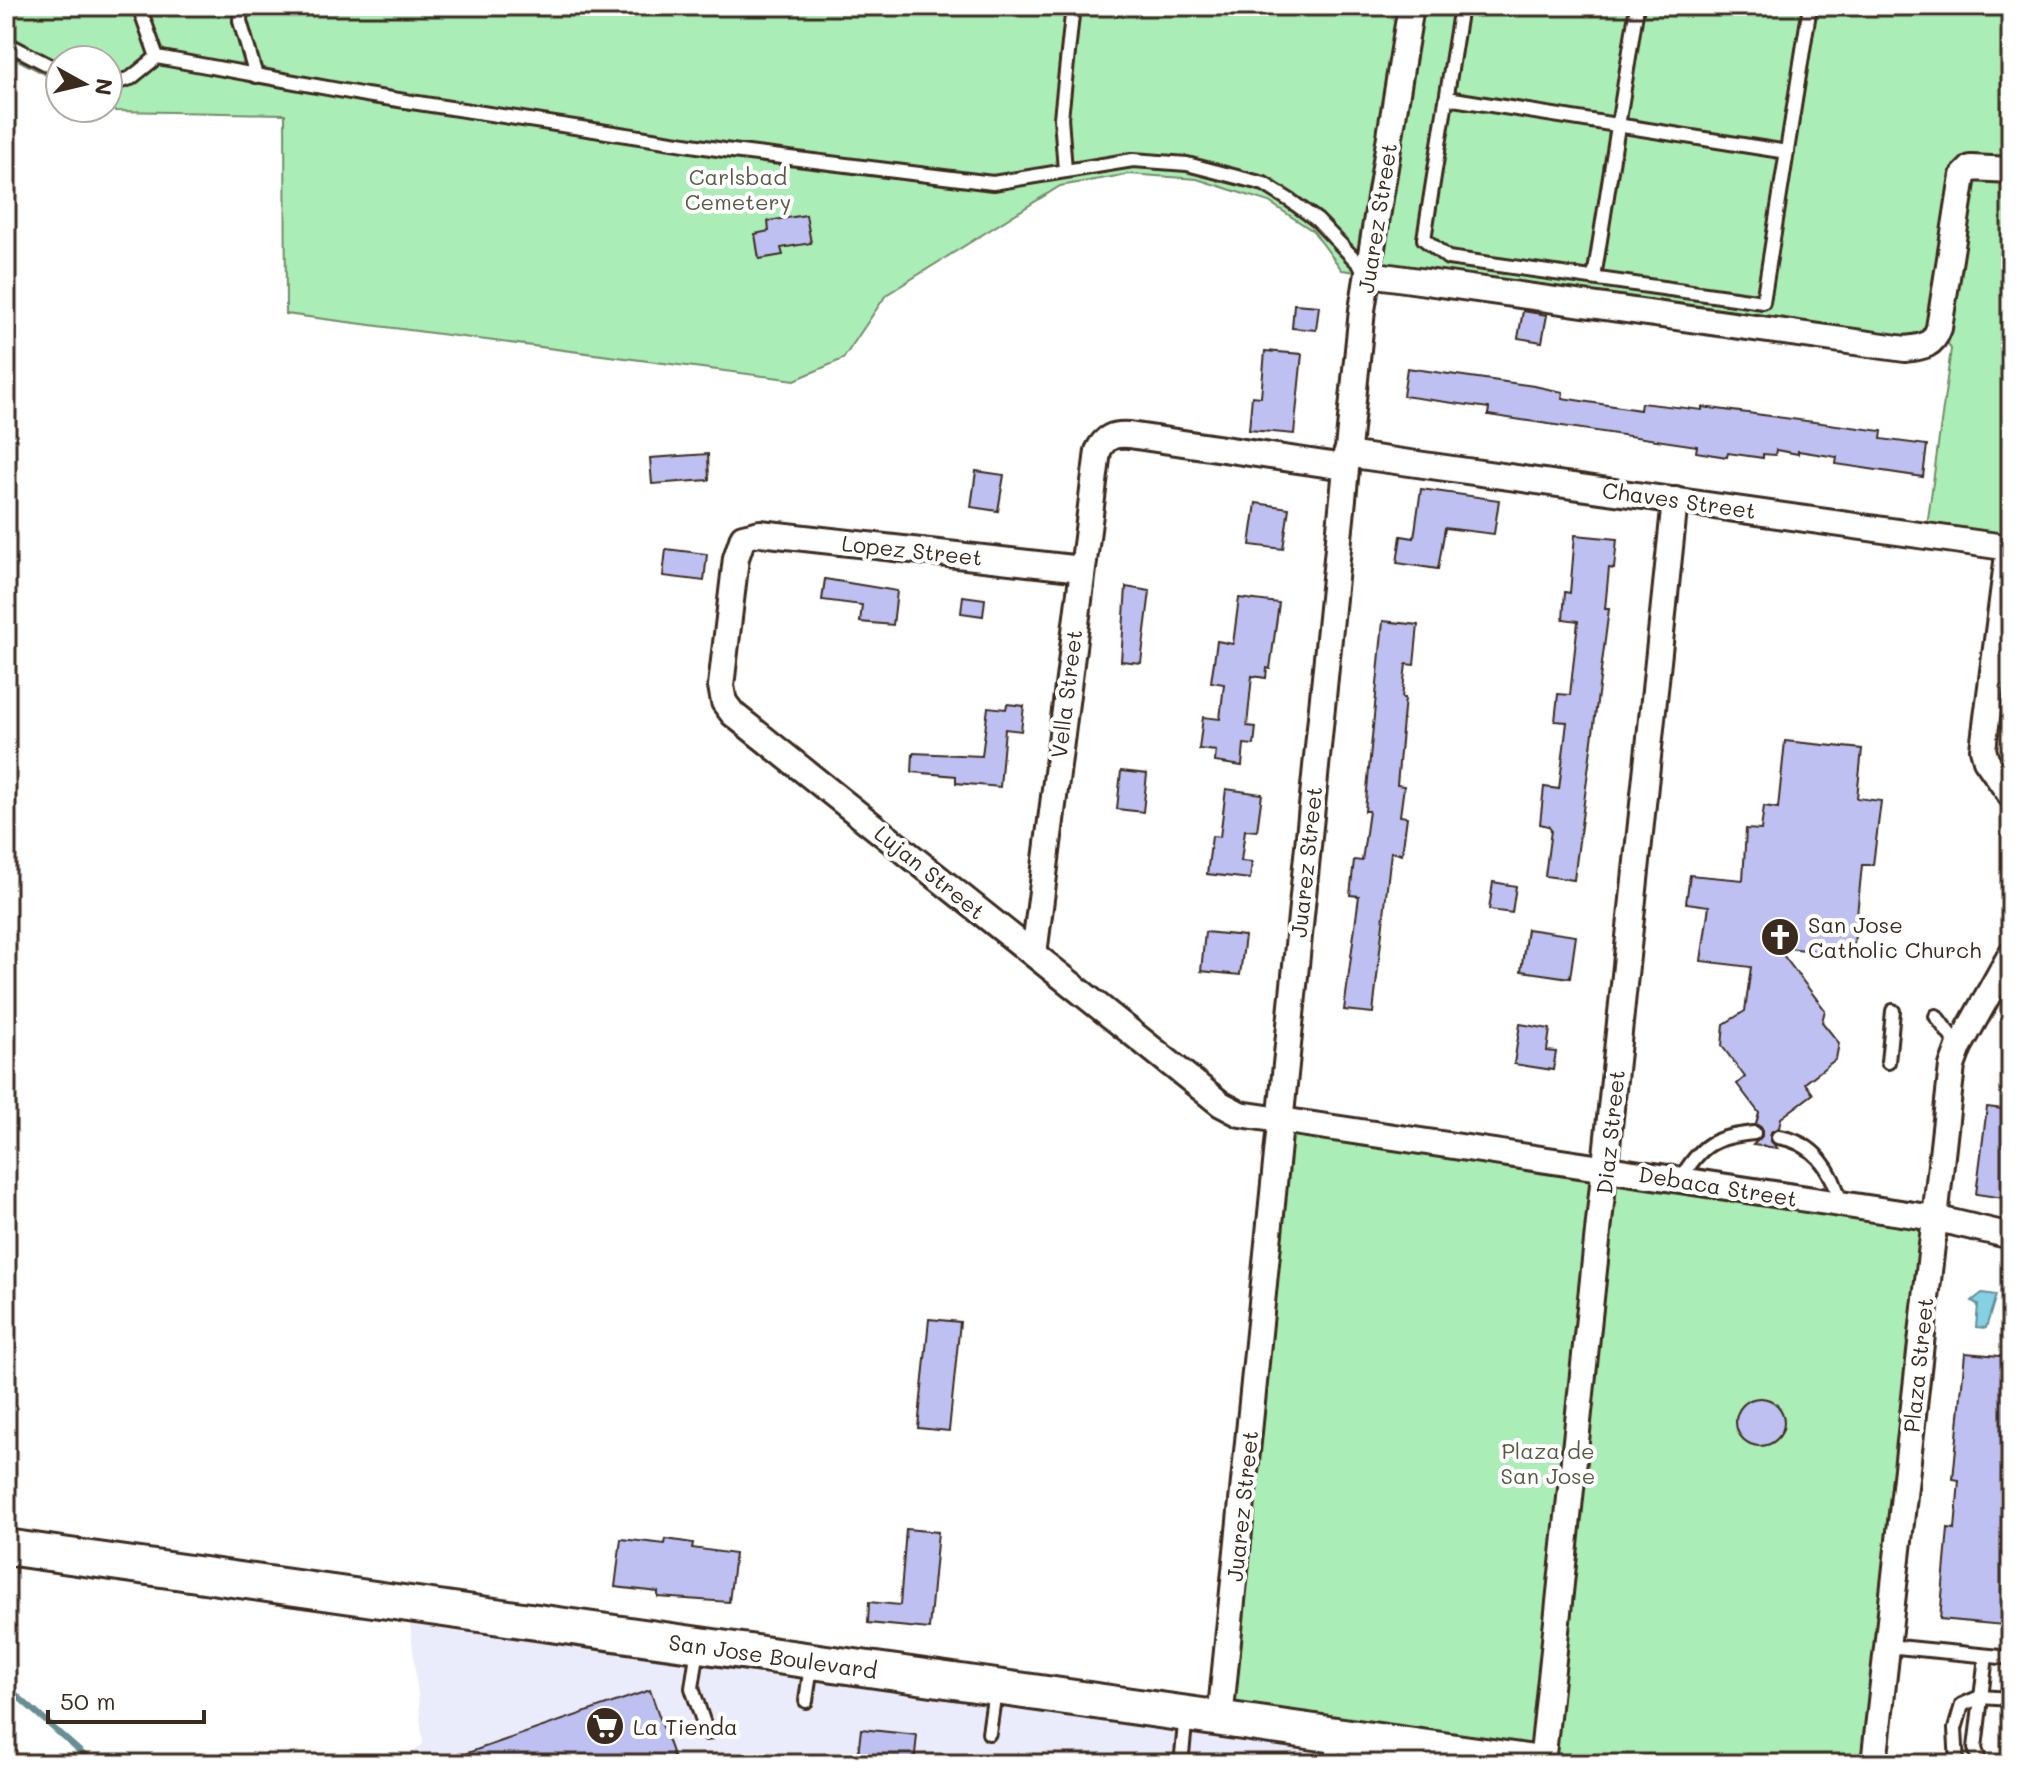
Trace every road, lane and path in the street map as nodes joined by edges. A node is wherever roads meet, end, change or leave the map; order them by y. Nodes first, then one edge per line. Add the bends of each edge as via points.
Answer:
1 (139, 6) edge
2 (238, 6) edge
3 (1073, 6) edge
4 (1411, 6) edge
5 (1461, 6) edge
6 (1637, 6) edge
7 (1810, 6) edge
8 (6, 43) edge
9 (157, 57) junction
10 (44, 63) edge
11 (256, 76) junction
12 (124, 80) edge
13 (1447, 98) junction
14 (1618, 125) junction
15 (1787, 152) junction
16 (1065, 170) junction
17 (2011, 170) edge
18 (1369, 274) junction
19 (1594, 278) junction
20 (1107, 438) joint
21 (1346, 461) junction
22 (1675, 500) junction
23 (743, 537) joint
24 (2010, 547) edge
25 (1082, 569) junction
26 (2011, 796) edge
27 (1034, 954) junction
28 (2011, 954) edge
29 (1893, 1011) dead end
30 (1936, 1016) dead end
31 (1959, 1047) junction
32 (1888, 1062) dead end
33 (1281, 1120) junction
34 (1754, 1133) dead end
35 (1778, 1137) dead end
36 (1607, 1169) junction
37 (1680, 1180) junction
38 (1841, 1204) junction
39 (1934, 1218) junction
40 (2011, 1236) edge
41 (6, 1547) edge
42 (698, 1645) junction
43 (1887, 1646) junction
44 (1986, 1656) junction
45 (2011, 1658) edge
46 (812, 1662) junction
47 (995, 1688) junction
48 (1980, 1697) junction
49 (2011, 1699) edge
50 (806, 1701) dead end
51 (1186, 1715) junction
52 (1220, 1720) junction
53 (707, 1733) dead end
54 (989, 1733) dead end
55 (1333, 1750) edge
56 (1181, 1764) edge
57 (1541, 1764) edge
58 (1874, 1764) edge
59 (1957, 1764) edge
60 (1980, 1764) edge

1 - 9 lane
2 - 11 lane
3 - 16 lane via 1061,118
4 - 18 street, Juarez Street
5 - 13 lane
6 - 14 lane
7 - 15 lane
8 - 10 lane
9 - 11 lane
9 - 12 lane
11 - 16 lane via 724,150 993,183
13 - 14 lane
13 - 19 lane via 1424,239 1448,258
14 - 15 lane
14 - 19 lane
15 - 19 lane via 1763,302
16 - 18 lane via 1133,160 1187,164 1264,184 1317,220
17 - 18 street via 1971,168 1963,176 1939,328 1935,339 1922,347 1905,349
18 - 21 street, Juarez Street
20 - 21 street, Chaves Street via 1129,435
20 - 25 street, Vella Street via 1098,451
21 - 22 street, Chaves Street
21 - 33 street, Juarez Street
22 - 24 street, Chaves Street
22 - 36 street, Diaz Street
23 - 25 street, Lopez Street via 760,533
23 - 27 street, Lujan Street via 721,686 724,702
24 - 26 street via 1983,749
25 - 27 street, Vella Street
27 - 33 street, Lujan Street via 1221,1104 1240,1114
28 - 31 street, Plaza Street
29 - 32 lane
30 - 31 lane
31 - 39 street, Plaza Street via 1952,1066
33 - 36 street, Debaca Street
33 - 52 street, Juarez Street
34 - 37 lane via 1707,1144
35 - 38 lane via 1809,1149 1828,1165
36 - 37 street, Debaca Street
36 - 57 street, Diaz Street
37 - 38 street, Debaca Street
38 - 39 street, Debaca Street
39 - 40 street, Debaca Street
39 - 43 street, Plaza Street
41 - 42 street, San Jose Boulevard
42 - 46 street, San Jose Boulevard
42 - 53 lane via 692,1688
43 - 44 lane
43 - 58 street, Plaza Street
44 - 45 lane
44 - 48 lane
46 - 47 street, San Jose Boulevard
46 - 50 lane
47 - 51 street, San Jose Boulevard
47 - 54 lane
48 - 49 lane
48 - 59 lane via 1962,1705 1955,1729
48 - 60 lane via 1975,1748
51 - 52 street, San Jose Boulevard
51 - 56 lane
52 - 55 street, San Jose Boulevard
55 - 57 street, San Jose Boulevard

